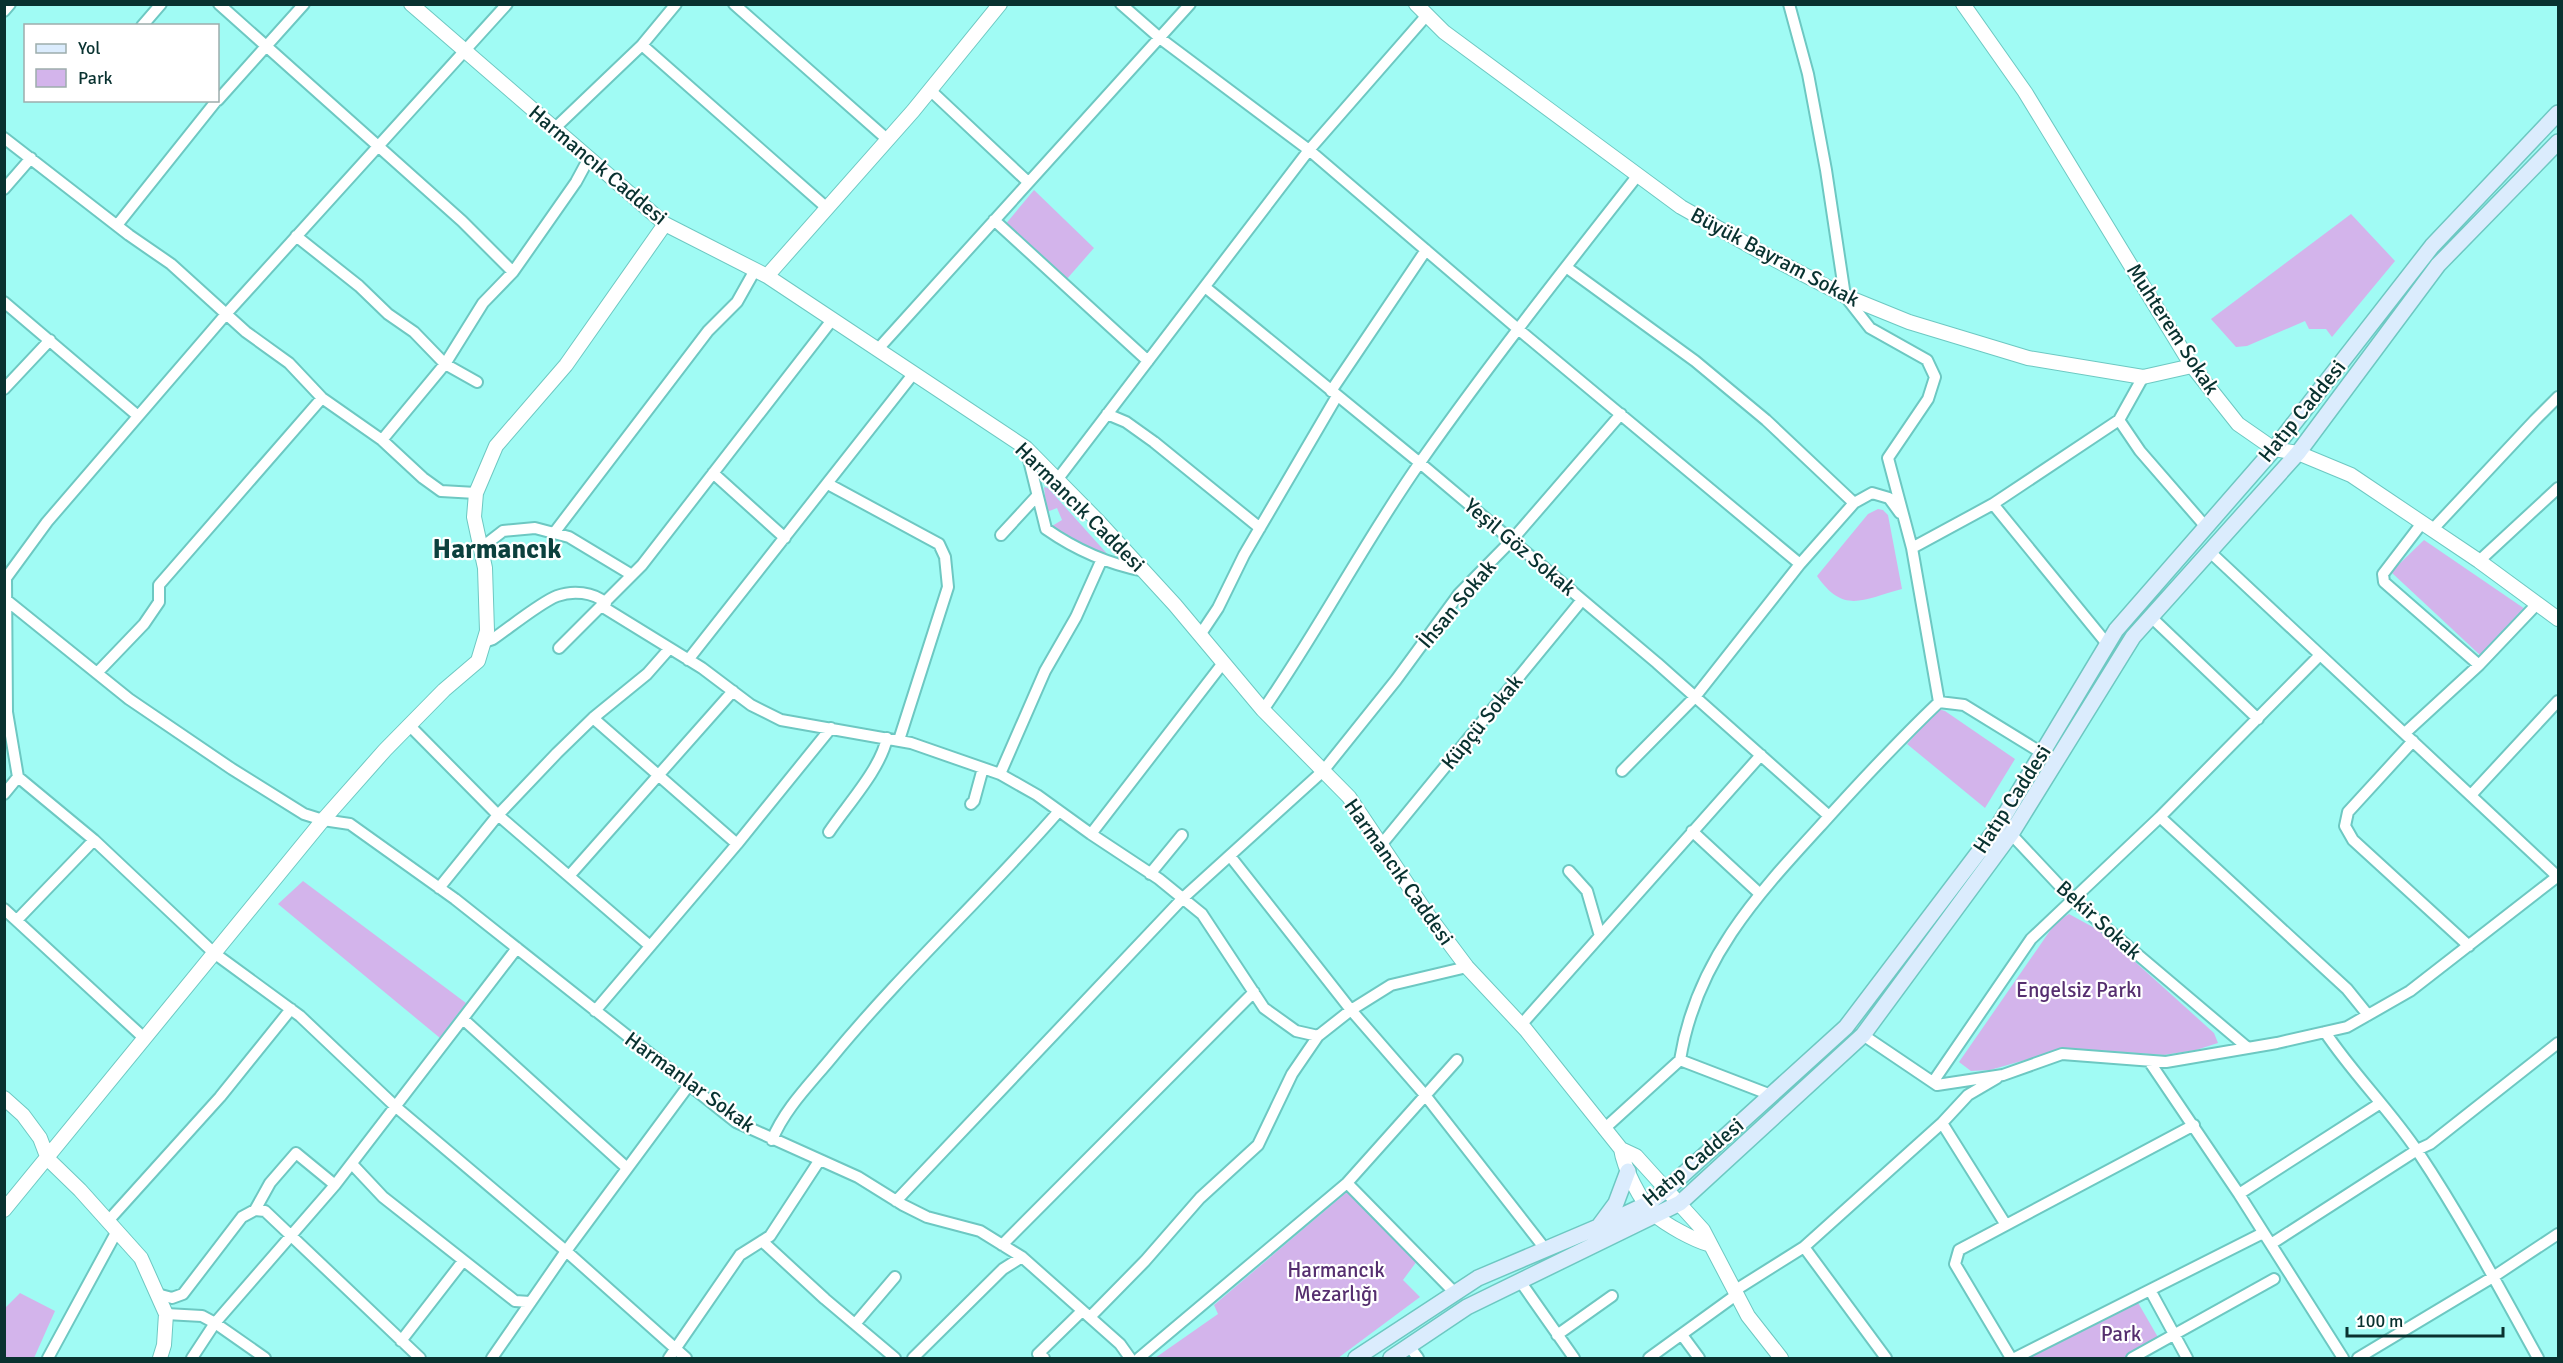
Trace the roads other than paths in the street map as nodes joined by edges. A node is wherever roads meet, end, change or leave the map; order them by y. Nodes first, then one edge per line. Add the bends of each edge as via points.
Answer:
1 (10, 4) edge
2 (161, 4) edge
3 (219, 4) edge
4 (304, 4) edge
5 (411, 4) edge
6 (507, 4) edge
7 (676, 4) edge
8 (734, 4) edge
9 (1000, 4) edge
10 (1121, 4) edge
11 (1190, 4) edge
12 (1416, 4) edge
13 (1789, 4) edge
14 (1963, 4) edge
15 (4, 11) edge
16 (1427, 15) junction
17 (144, 24) edge
18 (1161, 39) junction
19 (642, 45) junction
20 (266, 46) junction
21 (466, 52) junction
22 (930, 90) junction
23 (219, 98) edge
24 (215, 102) edge
25 (2559, 113) edge
26 (554, 129) junction
27 (4, 138) edge
28 (888, 140) junction
29 (2559, 142) edge
30 (378, 148) junction
31 (1309, 150) junction
32 (31, 158) junction
33 (589, 158) junction
34 (1638, 175) junction
35 (1028, 182) junction
36 (4, 189) edge
37 (827, 208) junction
38 (994, 220) junction
39 (118, 224) junction
40 (665, 224) junction
41 (296, 237) junction
42 (1426, 250) junction
43 (1566, 267) junction
44 (513, 272) junction
45 (761, 273) junction
46 (1205, 286) junction
47 (1845, 296) junction
48 (4, 302) edge
49 (227, 313) junction
50 (832, 320) junction
51 (1518, 329) junction
52 (50, 340) junction
53 (878, 349) junction
54 (1148, 360) junction
55 (445, 364) junction
56 (2192, 366) junction
57 (914, 373) junction
58 (2143, 377) junction
59 (477, 382) dead end
60 (4, 390) edge
61 (1334, 393) junction
62 (2559, 397) edge
63 (322, 398) junction
64 (1107, 414) junction
65 (1621, 414) junction
66 (138, 416) junction
67 (2119, 420) junction
68 (382, 440) junction
69 (1026, 448) junction
70 (2274, 449) junction
71 (2298, 453) junction
72 (1420, 463) junction
73 (713, 473) junction
74 (1057, 480) junction
75 (828, 484) junction
76 (2559, 488) edge
77 (476, 493) junction
78 (1036, 496) junction
79 (1854, 503) junction
80 (1993, 504) junction
81 (1904, 519) junction
82 (2427, 526) junction
83 (2206, 527) junction
84 (1260, 528) junction
85 (554, 533) junction
86 (1001, 535) dead end
87 (785, 538) junction
88 (1512, 540) junction
89 (481, 548) junction
90 (1912, 548) junction
91 (2210, 552) junction
92 (1102, 560) junction
93 (2479, 561) junction
94 (1800, 564) junction
95 (1144, 571) junction
96 (632, 575) junction
97 (6, 600) edge
98 (1582, 600) junction
99 (2536, 604) junction
100 (604, 605) junction
101 (2151, 617) junction
102 (2559, 619) edge
103 (1200, 635) junction
104 (484, 642) junction
105 (2108, 645) junction
106 (558, 648) dead end
107 (669, 649) junction
108 (2320, 655) junction
109 (688, 660) junction
110 (1223, 663) junction
111 (2479, 665) junction
112 (97, 673) junction
113 (733, 691) junction
114 (1695, 697) junction
115 (2559, 701) edge
116 (1939, 702) junction
117 (1263, 710) junction
118 (6, 712) edge
119 (593, 718) junction
120 (2258, 719) junction
121 (410, 726) junction
122 (831, 728) junction
123 (2409, 737) junction
124 (887, 738) junction
125 (899, 740) junction
126 (2042, 753) junction
127 (1761, 755) junction
128 (983, 768) junction
129 (1323, 771) junction
130 (1622, 771) dead end
131 (1000, 774) junction
132 (660, 775) junction
133 (18, 777) junction
134 (4, 794) edge
135 (2471, 795) junction
136 (971, 804) dead end
137 (1059, 811) junction
138 (498, 815) junction
139 (1829, 816) junction
140 (2160, 816) junction
141 (323, 820) junction
142 (1692, 831) junction
143 (829, 832) dead end
144 (1091, 834) junction
145 (2012, 834) junction
146 (1182, 835) dead end
147 (94, 840) junction
148 (737, 844) junction
149 (1381, 845) junction
150 (1230, 856) junction
151 (1569, 871) dead end
152 (1150, 874) junction
153 (570, 875) junction
154 (2558, 876) edge
155 (439, 888) junction
156 (1759, 893) junction
157 (1183, 898) junction
158 (2072, 899) junction
159 (4, 909) edge
160 (17, 921) junction
161 (1600, 936) junction
162 (650, 946) junction
163 (2469, 946) junction
164 (517, 948) junction
165 (214, 952) junction
166 (1467, 967) junction
167 (1254, 992) junction
168 (291, 1009) junction
169 (1351, 1010) junction
170 (595, 1011) junction
171 (2368, 1015) junction
172 (463, 1019) junction
173 (1521, 1025) junction
174 (2325, 1032) junction
175 (1863, 1035) junction
176 (1318, 1036) junction
177 (143, 1037) junction
178 (2557, 1046) edge
179 (2248, 1048) junction
180 (1457, 1060) dead end
181 (1680, 1060) junction
182 (2149, 1061) junction
183 (2003, 1075) junction
184 (1933, 1082) junction
185 (689, 1085) junction
186 (1425, 1095) junction
187 (1771, 1095) junction
188 (4, 1098) edge
189 (2379, 1104) junction
190 (396, 1107) junction
191 (1942, 1123) junction
192 (2194, 1125) junction
193 (1604, 1129) junction
194 (772, 1140) junction
195 (1621, 1149) junction
196 (2417, 1150) junction
197 (48, 1159) junction
198 (819, 1161) junction
199 (352, 1164) junction
200 (627, 1168) junction
201 (1628, 1171) junction
202 (1347, 1183) junction
203 (335, 1185) junction
204 (1666, 1190) junction
205 (2239, 1194) junction
206 (896, 1201) junction
207 (1680, 1203) junction
208 (4, 1210) edge
209 (255, 1210) junction
210 (1651, 1210) junction
211 (2006, 1225) junction
212 (112, 1226) junction
213 (1598, 1227) junction
214 (2263, 1233) junction
215 (2559, 1234) edge
216 (292, 1236) junction
217 (762, 1241) junction
218 (1708, 1244) junction
219 (2271, 1244) junction
220 (1002, 1245) junction
221 (1804, 1247) junction
222 (1546, 1250) junction
223 (566, 1251) junction
224 (1022, 1257) junction
225 (463, 1261) junction
226 (895, 1277) dead end
227 (2493, 1277) junction
228 (2274, 1279) dead end
229 (1520, 1281) junction
230 (2150, 1290) junction
231 (1455, 1293) junction
232 (1735, 1293) junction
233 (157, 1294) junction
234 (1612, 1296) dead end
235 (530, 1302) junction
236 (166, 1314) junction
237 (1086, 1314) junction
238 (215, 1323) junction
239 (855, 1324) junction
240 (1557, 1335) junction
241 (1682, 1335) junction
242 (2174, 1335) junction
243 (401, 1341) junction
244 (1414, 1352) edge
245 (672, 1354) edge
246 (48, 1359) edge
247 (160, 1359) edge
248 (192, 1359) edge
249 (265, 1359) edge
250 (420, 1359) edge
251 (492, 1359) edge
252 (686, 1359) edge
253 (895, 1359) edge
254 (913, 1359) edge
255 (1044, 1359) edge
256 (1130, 1359) edge
257 (1139, 1359) edge
258 (1356, 1359) edge
259 (1391, 1359) edge
260 (1574, 1359) edge
261 (1649, 1359) edge
262 (1699, 1359) edge
263 (1781, 1359) edge
264 (1886, 1359) edge
265 (2013, 1359) edge
266 (2132, 1359) edge
267 (2187, 1359) edge
268 (2343, 1359) edge
269 (2358, 1359) edge
270 (2538, 1359) edge

1 - 15 street
2 - 17 street
3 - 20 street
4 - 20 street
5 - 21 street, Harmancık Caddesi
6 - 21 street
7 - 19 street
8 - 28 street
9 - 22 street
10 - 18 street
11 - 18 street
12 - 16 street, Büyük Bayram Sokak
13 - 47 street via 1808,74
14 - 56 street, Muhterem Sokak via 2025,92
16 - 31 street
16 - 34 street, Büyük Bayram Sokak via 1444,32
18 - 31 street
18 - 35 street
19 - 26 street
19 - 37 street
20 - 23 street
20 - 30 street
21 - 26 street, Harmancık Caddesi
21 - 30 street
22 - 28 street
22 - 35 street
24 - 39 street
25 - 70 main road, Hatıp Caddesi via 2432,246
26 - 33 street, Harmancık Caddesi
27 - 32 street
28 - 37 street
29 - 71 main road, Hatıp Caddesi via 2438,265
30 - 41 street
30 - 44 street via 462,221
31 - 42 street
31 - 46 street
32 - 36 street
32 - 39 street
33 - 40 street, Harmancık Caddesi
33 - 44 street
34 - 43 street
34 - 47 street, Büyük Bayram Sokak via 1681,207
35 - 38 street
37 - 45 street
38 - 53 street
38 - 54 street
39 - 49 street
40 - 45 street, Harmancık Caddesi
40 - 77 street via 566,365 496,446
41 - 49 street
41 - 55 street via 414,332
42 - 51 street
42 - 61 street
43 - 51 street
43 - 79 street via 1695,361 1766,420
44 - 55 street via 483,303
45 - 50 street, Harmancık Caddesi
45 - 85 street via 708,331
46 - 54 street
46 - 61 street, Yeşil Göz Sokak
47 - 58 street, Büyük Bayram Sokak via 1909,322 2028,358
47 - 81 street via 1870,328 1928,360 1935,378 1928,399 1888,458
48 - 52 street
49 - 63 street via 289,363
49 - 66 street
50 - 53 street, Harmancık Caddesi
50 - 73 street
51 - 65 street
51 - 72 street
52 - 60 street
52 - 66 street
53 - 57 street, Harmancık Caddesi
54 - 64 street
55 - 59 street
55 - 68 street
56 - 58 street, Büyük Bayram Sokak
56 - 70 street, Muhterem Sokak via 2238,424
57 - 69 street, Harmancık Caddesi
57 - 75 street
58 - 67 street
61 - 72 street, Yeşil Göz Sokak
61 - 84 street
62 - 82 street
63 - 68 street
63 - 112 street via 159,585 159,602 144,624
64 - 74 street
64 - 84 street via 1154,442
65 - 88 street, İhsan Sokak
65 - 94 street
66 - 97 street via 47,522 6,578
67 - 80 street
67 - 83 street via 2140,451
68 - 77 street via 441,491
69 - 74 street, Harmancık Caddesi
69 - 78 street
70 - 71 street, Muhterem Sokak
70 - 83 main road, Hatıp Caddesi
71 - 82 street, Muhterem Sokak via 2351,475
71 - 91 main road, Hatıp Caddesi
72 - 88 street, Yeşil Göz Sokak
72 - 117 street
73 - 87 street
73 - 96 street
74 - 95 street, Harmancık Caddesi
75 - 87 street
75 - 125 street via 939,544 945,557 948,587 942,611
76 - 93 street
77 - 89 street via 474,517
78 - 86 street
78 - 92 street via 1046,529 1070,546
79 - 81 street via 1872,493 1889,498
79 - 94 street
80 - 90 street
80 - 105 street
81 - 90 street
82 - 93 street, Muhterem Sokak
82 - 111 street via 2383,574 2384,582
83 - 105 main road, Hatıp Caddesi via 2116,630
84 - 103 street
85 - 89 street via 535,528 503,531
85 - 96 street via 569,537
87 - 109 street
88 - 98 street, Yeşil Göz Sokak
88 - 129 street, İhsan Sokak via 1460,594
89 - 104 street via 487,621
90 - 116 street
91 - 101 main road, Hatıp Caddesi
91 - 108 street
92 - 95 street
92 - 131 street via 1045,671
93 - 99 street, Muhterem Sokak
94 - 114 street
95 - 103 street, Harmancık Caddesi
96 - 100 street
97 - 112 street, Harmanlar Sokak
97 - 118 street
98 - 114 street, Yeşil Göz Sokak
98 - 149 street, Küpçü Sokak
99 - 102 street, Muhterem Sokak
99 - 111 street
100 - 104 street via 597,595 557,596
100 - 106 street
100 - 107 street
101 - 120 street
101 - 145 main road, Hatıp Caddesi via 2133,637
103 - 110 street, Harmancık Caddesi
104 - 121 street via 478,660
105 - 126 main road, Hatıp Caddesi
107 - 109 street
107 - 119 street via 647,674
108 - 120 street
108 - 123 street
109 - 113 street
110 - 117 street, Harmancık Caddesi
110 - 144 street
111 - 123 street
112 - 141 street, Harmanlar Sokak via 232,769 304,814
113 - 122 street via 781,720
113 - 132 street
114 - 127 street, Yeşil Göz Sokak
114 - 130 street
115 - 135 street
116 - 126 street via 1964,705
116 - 139 street
117 - 129 street, Harmancık Caddesi
118 - 133 street
119 - 132 street
119 - 138 street
120 - 140 street
121 - 138 street
121 - 141 street
122 - 124 street
122 - 148 street
123 - 135 street
123 - 163 street via 2348,812 2345,826 2353,840
124 - 125 street
124 - 143 street via 875,765
125 - 128 street
126 - 187 main road, Hatıp Caddesi via 1996,828 1846,1027
127 - 139 street, Yeşil Göz Sokak
127 - 142 street
128 - 131 street
128 - 136 street
129 - 149 street, Harmancık Caddesi via 1349,797
129 - 150 street, İhsan Sokak
131 - 137 street
132 - 148 street
132 - 153 street
133 - 134 street
133 - 147 street
135 - 154 street
137 - 144 street
137 - 194 street via 846,1040 780,1120
138 - 153 street
138 - 155 street
139 - 156 street
140 - 158 street
140 - 171 street via 2347,989
141 - 155 street, Harmanlar Sokak via 350,824
141 - 165 street
142 - 156 street
142 - 161 street
144 - 152 street
145 - 158 street, Bekir Sokak
145 - 175 main road, Hatıp Caddesi
146 - 152 street
147 - 160 street
147 - 165 street
148 - 162 street
149 - 166 street, Harmancık Caddesi
150 - 157 street, İhsan Sokak
150 - 169 street
151 - 161 street via 1587,891
152 - 157 street
153 - 162 street
154 - 163 street
155 - 164 street, Harmanlar Sokak
156 - 181 street via 1720,948 1693,1009
157 - 167 street via 1202,914
157 - 206 street, İhsan Sokak
158 - 179 street, Bekir Sokak
158 - 184 street via 2031,939
159 - 160 street
160 - 177 street
161 - 173 street
162 - 170 street
163 - 171 street via 2410,991
164 - 170 street, Harmanlar Sokak
164 - 172 street
165 - 168 street
165 - 177 street
166 - 169 street via 1391,985
166 - 173 street, Harmancık Caddesi
167 - 176 street via 1264,1008 1296,1031
167 - 220 street
168 - 190 street
168 - 212 street
169 - 176 street
169 - 186 street
170 - 185 street, Harmanlar Sokak
171 - 174 street via 2346,1027
172 - 190 street
172 - 200 street
173 - 193 street, Harmancık Caddesi
174 - 179 street
174 - 189 street
175 - 184 street
175 - 207 main road, Hatıp Caddesi
176 - 237 street via 1292,1074 1258,1145 1200,1198 1145,1261
177 - 197 street
178 - 196 street
179 - 182 street via 2166,1062
180 - 186 street
181 - 187 street
181 - 193 street
182 - 183 street via 2062,1054
182 - 192 street
183 - 184 street via 1937,1085
183 - 191 street via 1968,1095
185 - 194 street, Harmanlar Sokak via 736,1122
185 - 200 street
186 - 202 street
186 - 222 street
187 - 204 main road, Hatıp Caddesi
188 - 197 street via 40,1138
189 - 196 street
189 - 205 street
190 - 199 street
190 - 223 street
191 - 211 street
191 - 221 street
192 - 205 street
192 - 211 street
193 - 195 street, Harmancık Caddesi
194 - 198 street, Harmanlar Sokak
195 - 201 street
195 - 204 street via 1636,1156
196 - 219 street
196 - 227 street
197 - 208 street
197 - 212 street
198 - 206 street, Harmanlar Sokak via 858,1177
198 - 217 street via 770,1236
199 - 203 street
199 - 225 street via 383,1197
200 - 223 street
201 - 210 street
201 - 213 main road via 1616,1203
202 - 231 street
202 - 257 street
203 - 209 street via 296,1153 270,1184
203 - 216 street
204 - 207 street
204 - 210 main road, Hatıp Caddesi
205 - 214 street
206 - 220 street, Harmanlar Sokak via 927,1216 980,1231
207 - 210 main road, Hatıp Caddesi
207 - 218 street via 1703,1230
209 - 216 street via 265,1211
209 - 233 street via 242,1217 183,1294 172,1298
210 - 213 main road, Hatıp Caddesi
210 - 218 street via 1694,1240
210 - 229 main road, Hatıp Caddesi
211 - 265 street via 1959,1250 1955,1264
212 - 233 street via 141,1258
212 - 246 street
213 - 222 main road, Hatıp Caddesi
214 - 219 street
214 - 230 street
215 - 227 street
216 - 238 street
216 - 243 street
217 - 239 street
217 - 245 street via 740,1255
218 - 232 street
219 - 268 street
220 - 224 street, Harmanlar Sokak
221 - 232 street
221 - 264 street
222 - 231 main road, Hatıp Caddesi via 1478,1278
223 - 235 street
223 - 245 street
224 - 237 street, Harmanlar Sokak
224 - 254 street via 1003,1269
225 - 235 street via 515,1301
225 - 243 street
226 - 239 street
227 - 269 street
227 - 270 street
228 - 242 street
229 - 240 street
229 - 244 main road, Hatıp Caddesi via 1467,1307
230 - 242 street
230 - 265 street
231 - 258 main road, Hatıp Caddesi
232 - 241 street
232 - 263 street
233 - 236 street
234 - 240 street
235 - 251 street
236 - 238 street via 202,1316
236 - 247 street
237 - 255 street via 1038,1354
237 - 256 street, Harmanlar Sokak via 1120,1344
238 - 248 street
238 - 249 street
239 - 253 street
240 - 260 street
241 - 261 street
241 - 262 street
242 - 266 street
242 - 267 street
243 - 250 street
244 - 259 main road, Hatıp Caddesi
245 - 252 street

